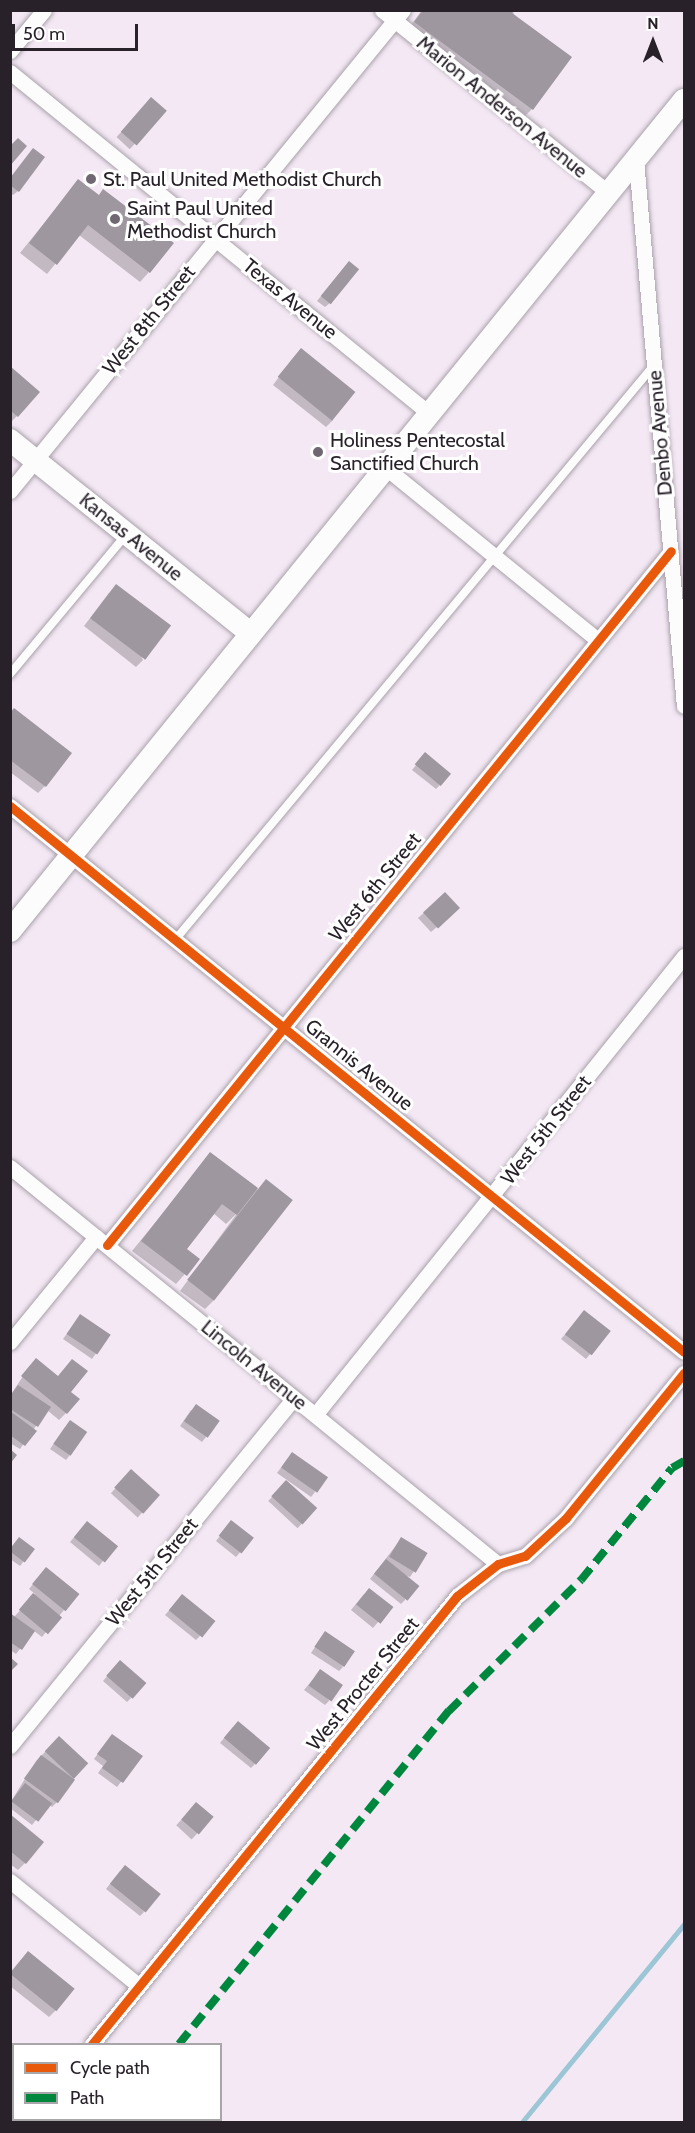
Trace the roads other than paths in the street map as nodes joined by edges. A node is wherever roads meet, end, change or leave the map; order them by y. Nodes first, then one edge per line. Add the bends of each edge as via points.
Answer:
1 (44, 10) edge
2 (382, 10) edge
3 (399, 16) edge
4 (10, 51) edge
5 (10, 72) edge
6 (684, 100) edge
7 (636, 160) junction
8 (609, 193) junction
9 (215, 238) junction
10 (654, 365) junction
11 (430, 414) junction
12 (10, 440) edge
13 (35, 460) junction
14 (386, 468) junction
15 (10, 491) edge
16 (127, 534) junction
17 (671, 551) junction
18 (494, 556) junction
19 (251, 634) junction
20 (598, 640) junction
21 (10, 674) edge
22 (684, 706) edge
23 (10, 806) edge
24 (70, 855) junction
25 (10, 931) edge
26 (175, 940) junction
27 (684, 956) edge
28 (283, 1027) junction
29 (10, 1167) edge
30 (493, 1197) junction
31 (101, 1241) junction
32 (10, 1342) edge
33 (684, 1352) edge
34 (684, 1373) edge
35 (294, 1398) junction
36 (315, 1415) junction
37 (498, 1564) junction
38 (10, 1746) edge
39 (10, 1881) edge
40 (139, 1986) junction
41 (93, 2043) edge

1 - 4 street
2 - 3 street, Marion Anderson Avenue
3 - 8 street, Marion Anderson Avenue
3 - 9 street, West 8th Street
5 - 9 street, Texas Avenue
6 - 7 main road
7 - 8 main road
7 - 10 street, Denbo Avenue
8 - 11 main road
9 - 11 street, Texas Avenue
9 - 13 street, West 8th Street
10 - 17 street, Denbo Avenue
10 - 18 lane
11 - 14 main road
12 - 13 main road, Kansas Avenue
13 - 15 street, West 8th Street
13 - 16 main road, Kansas Avenue
14 - 18 street
14 - 19 main road
16 - 19 main road, Kansas Avenue
16 - 21 lane
17 - 20 street, West 6th Street
17 - 22 street, Denbo Avenue
18 - 20 street
18 - 26 lane
19 - 24 main road
20 - 28 street, West 6th Street
23 - 24 street, Grannis Avenue
24 - 25 main road
24 - 26 street, Grannis Avenue
26 - 28 street, Grannis Avenue
27 - 30 street, West 5th Street
28 - 30 street, Grannis Avenue
28 - 31 street, West 6th Street
29 - 31 street, Lincoln Avenue
30 - 33 street, Grannis Avenue
30 - 36 street, West 5th Street
31 - 32 street, West 6th Street
31 - 35 street, Lincoln Avenue
34 - 37 street, West Procter Street via 566,1518 525,1556
35 - 36 street, Lincoln Avenue
35 - 38 street, West 5th Street
36 - 37 street, Lincoln Avenue
37 - 40 street, West Procter Street via 457,1596
39 - 40 street
40 - 41 street, West Procter Street

